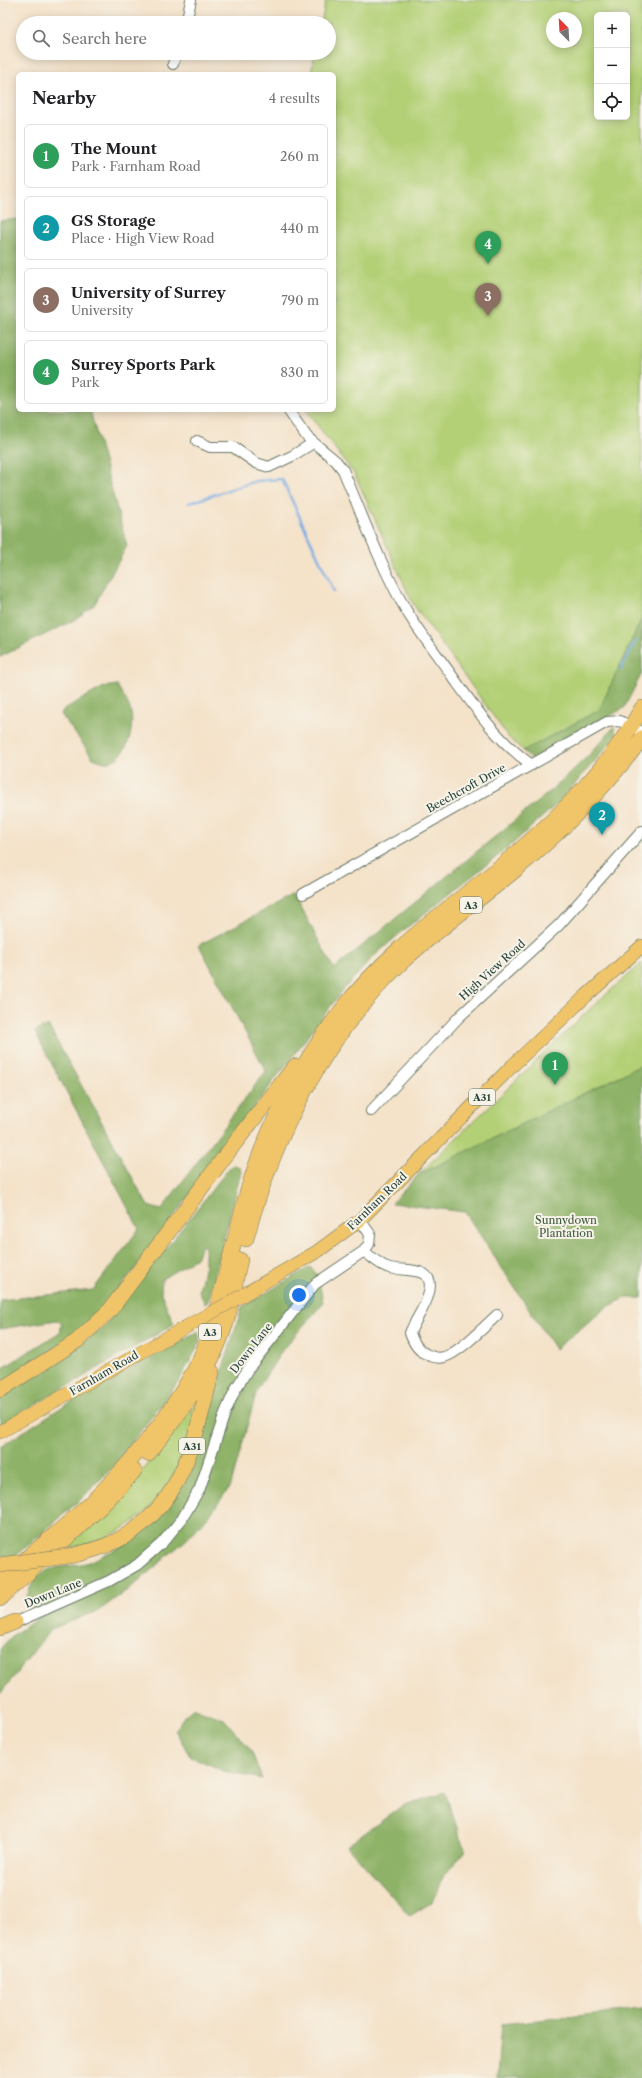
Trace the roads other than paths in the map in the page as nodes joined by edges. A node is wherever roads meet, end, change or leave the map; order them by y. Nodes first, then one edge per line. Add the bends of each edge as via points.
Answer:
1 (191, 0) edge
2 (188, 16) edge
3 (174, 60) edge
4 (173, 64) dead end
5 (290, 412) edge
6 (197, 440) dead end
7 (313, 442) junction
8 (642, 708) edge
9 (637, 729) edge
10 (642, 738) edge
11 (532, 765) junction
12 (642, 831) edge
13 (642, 840) edge
14 (629, 847) junction
15 (303, 894) dead end
16 (642, 946) edge
17 (330, 1026) junction
18 (371, 1111) dead end
19 (360, 1220) junction
20 (364, 1251) junction
21 (497, 1316) dead end
22 (225, 1324) junction
23 (0, 1390) edge
24 (1, 1432) edge
25 (0, 1565) edge
26 (0, 1582) edge
27 (0, 1599) edge
28 (15, 1622) junction
29 (0, 1628) edge
30 (0, 1634) edge

1 - 2 street
3 - 4 street
5 - 7 street
6 - 7 street via 210,447 233,447 256,463 269,466 292,456
7 - 11 street via 343,470 407,611 483,719 515,753
8 - 9 highway, A3
9 - 11 street, Beechcroft Drive via 620,721 608,722
9 - 17 highway, A3 via 568,806 514,855 402,945 352,998
10 - 22 highway, A3 via 608,781 562,829 413,952 379,985 347,1023 298,1101 268,1167 248,1231
11 - 15 street, Beechcroft Drive
12 - 14 street, High View Road
13 - 14 street, High View Road
14 - 18 street, High View Road via 559,924 459,1017
16 - 19 main road, Farnham Road / A31 via 525,1054
17 - 23 highway, A3 via 268,1100 110,1310 77,1342
17 - 26 highway, A3 via 297,1077 262,1150 213,1323 191,1377 168,1412 114,1479 82,1511
19 - 20 street via 370,1234 369,1244
19 - 24 main road, Farnham Road / A31, bridge via 318,1251
20 - 21 street via 390,1268 413,1269 428,1279 428,1297 410,1333 413,1342 424,1353 443,1358 453,1354
20 - 28 street, Down Lane via 315,1284 248,1369 225,1412 200,1488 182,1519 162,1543 137,1565 109,1581
22 - 25 highway, A31, bridge via 195,1437 178,1480 155,1511 130,1532 108,1545 75,1555
22 - 27 highway, A3 via 191,1397 143,1460 103,1505
28 - 29 highway
28 - 30 street, Down Lane

